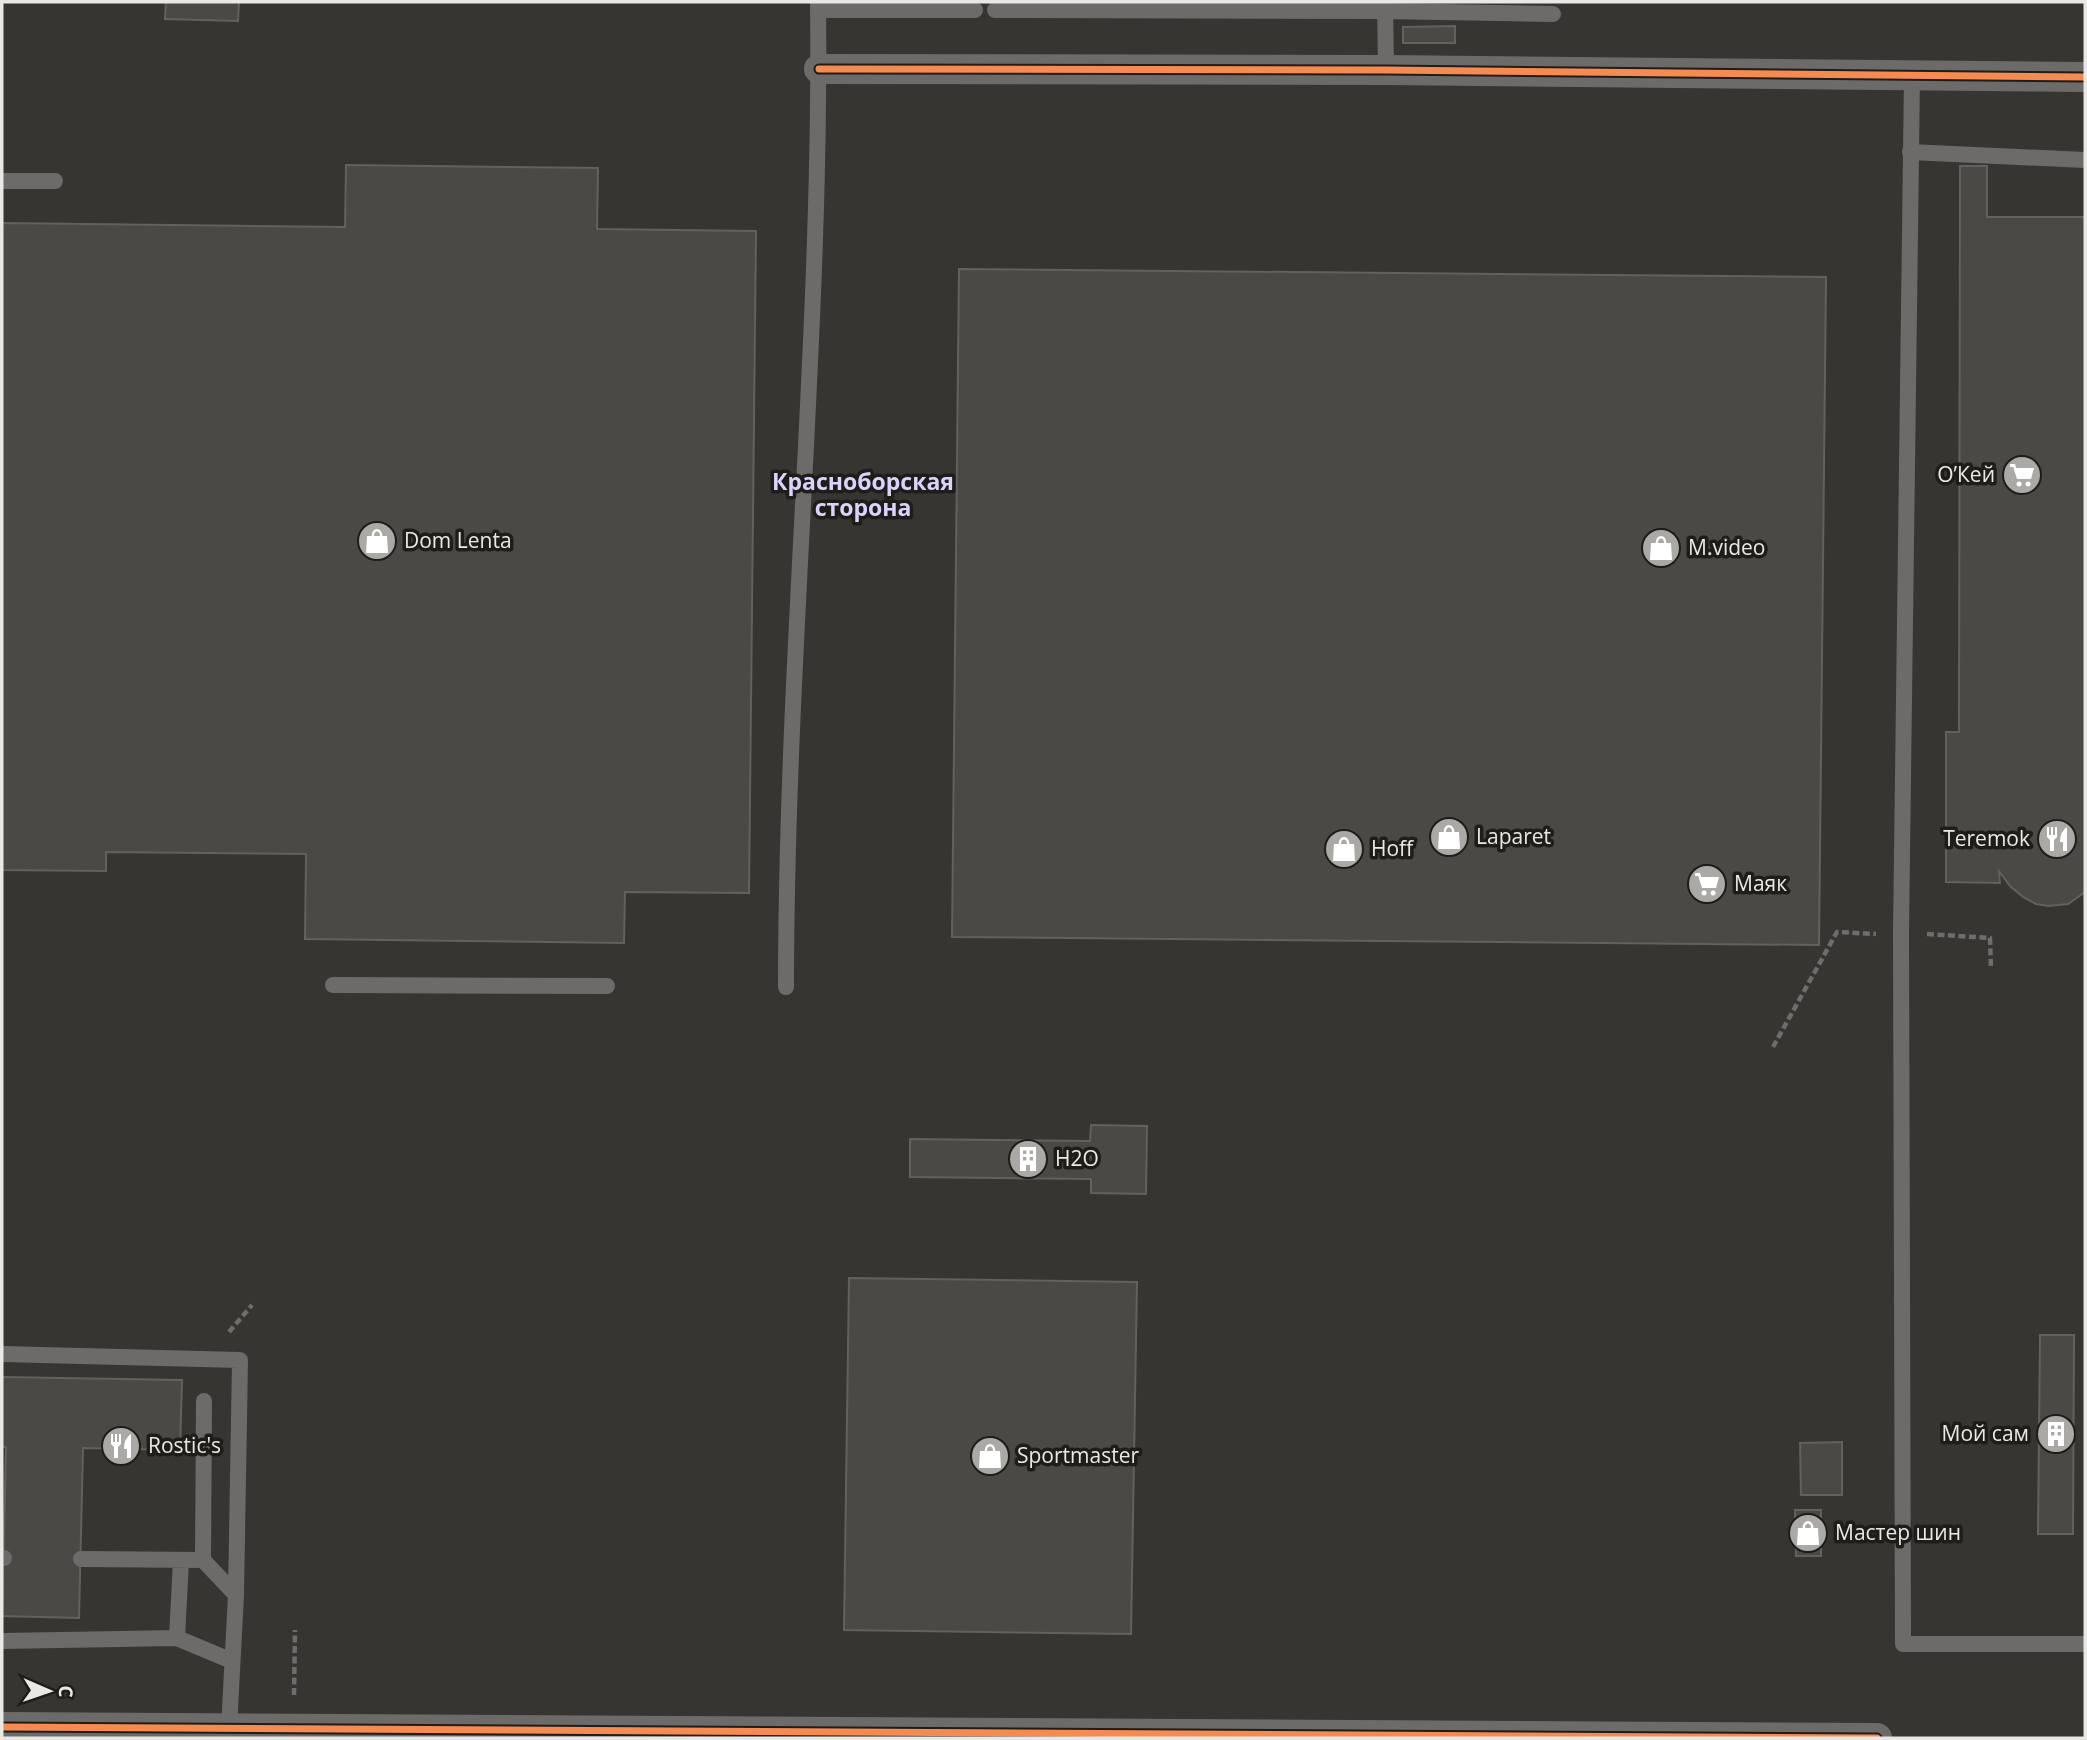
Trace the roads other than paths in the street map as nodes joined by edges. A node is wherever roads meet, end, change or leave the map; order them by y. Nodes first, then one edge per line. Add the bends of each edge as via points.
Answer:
1 (818, 6) edge
2 (1385, 6) edge
3 (975, 10) dead end
4 (995, 10) dead end
5 (1553, 14) dead end
6 (819, 69) junction
7 (1386, 70) junction
8 (1912, 76) junction
9 (2085, 77) edge
10 (1910, 152) junction
11 (2085, 160) edge
12 (2, 181) edge
13 (55, 181) dead end
14 (333, 985) dead end
15 (607, 986) dead end
16 (786, 988) dead end
17 (2, 1354) edge
18 (204, 1401) dead end
19 (81, 1559) dead end
20 (181, 1560) junction
21 (203, 1560) junction
22 (236, 1595) junction
23 (177, 1638) junction
24 (2, 1641) edge
25 (2085, 1644) edge
26 (232, 1661) junction
27 (2, 1727) edge
28 (229, 1729) junction
29 (109, 1733) edge
30 (1877, 1738) edge

1 - 3 lane
1 - 6 lane
2 - 4 lane
2 - 5 lane
2 - 7 lane
6 - 7 street
6 - 16 lane via 786,869
7 - 8 street
8 - 9 street
8 - 10 lane
10 - 11 lane
10 - 25 lane via 1901,933 1903,1644
12 - 13 lane
14 - 15 lane
17 - 22 lane via 240,1360
18 - 21 lane
19 - 20 lane
20 - 21 lane
20 - 23 lane
21 - 22 lane
22 - 26 lane
23 - 24 lane
23 - 26 lane
26 - 28 lane
27 - 29 street
28 - 29 street
28 - 30 street

